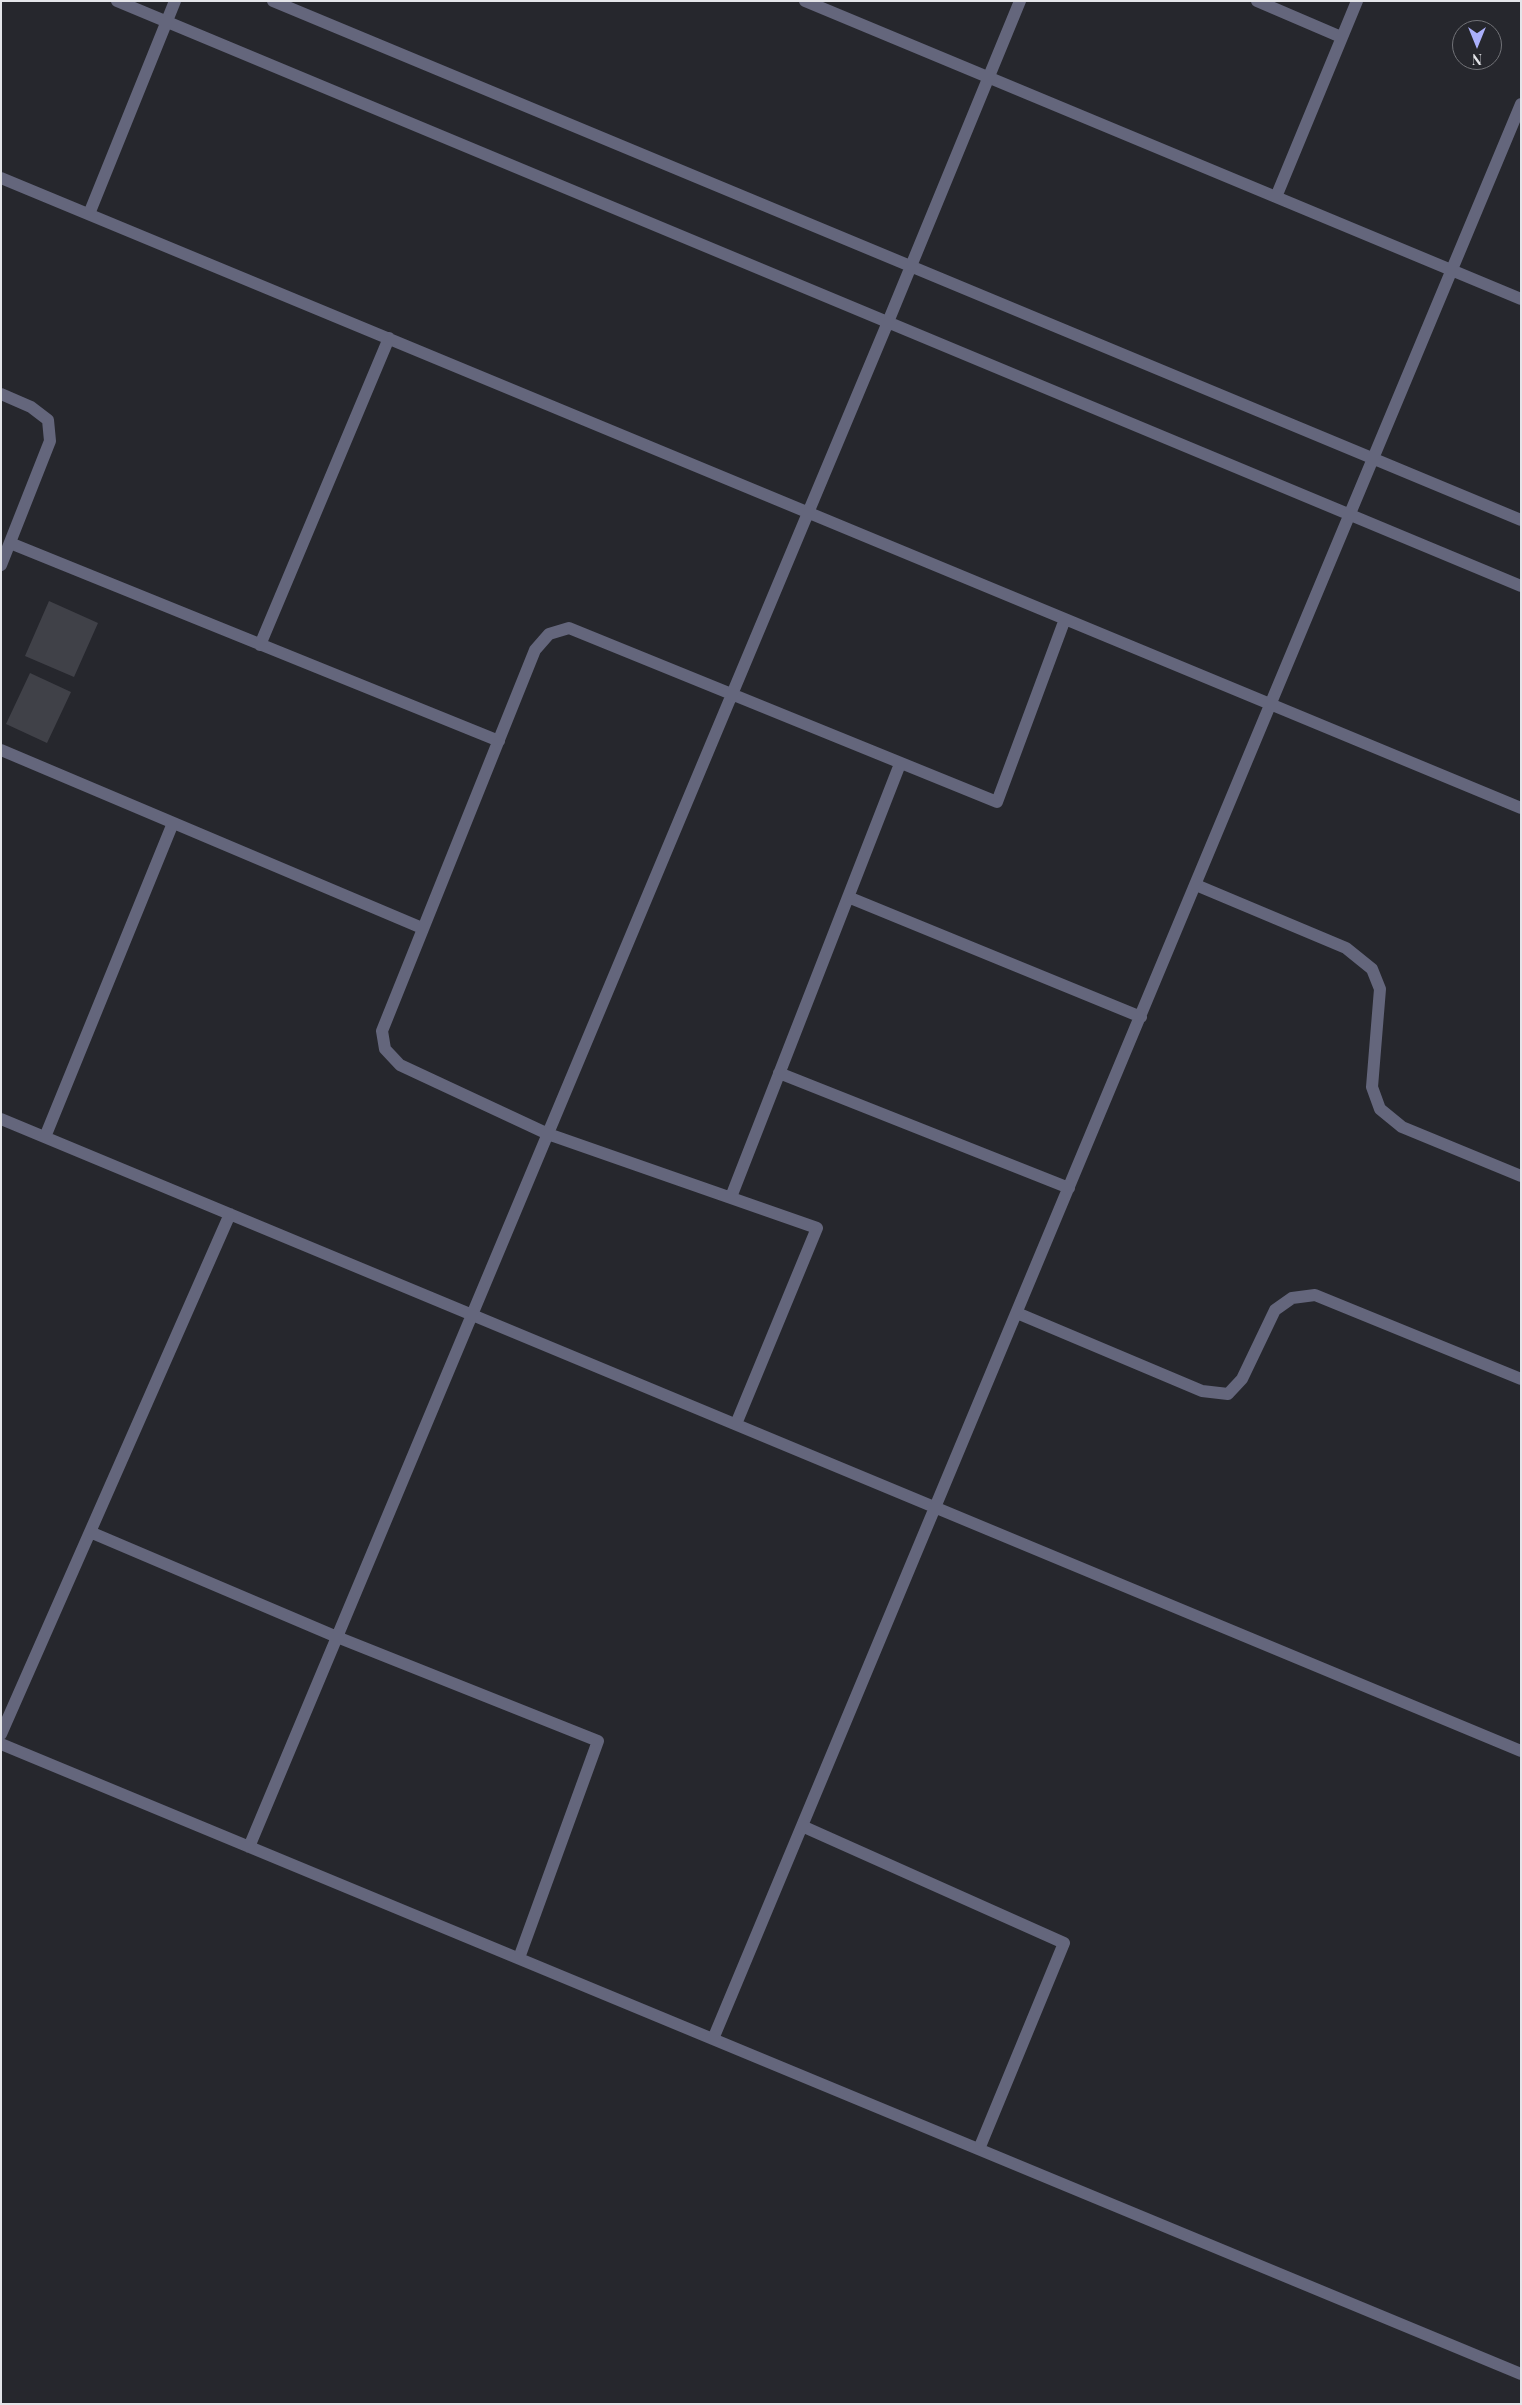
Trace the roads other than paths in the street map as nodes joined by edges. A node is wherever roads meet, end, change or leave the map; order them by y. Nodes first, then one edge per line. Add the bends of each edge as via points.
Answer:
1 (117, 1) edge
2 (175, 1) edge
3 (273, 1) edge
4 (805, 1) edge
5 (1020, 1) edge
6 (1257, 1) edge
7 (1357, 1) edge
8 (167, 22) junction
9 (1342, 37) junction
10 (988, 78) junction
11 (1521, 104) edge
12 (1, 178) edge
13 (1276, 198) junction
14 (89, 214) junction
15 (911, 266) junction
16 (1452, 270) junction
17 (1521, 299) edge
18 (888, 322) junction
19 (389, 338) junction
20 (1, 394) edge
21 (1373, 459) junction
22 (808, 512) junction
23 (1350, 515) junction
24 (1521, 520) edge
25 (10, 543) junction
26 (1, 565) edge
27 (1521, 586) edge
28 (1065, 619) junction
29 (260, 645) junction
30 (731, 695) junction
31 (1271, 704) junction
32 (499, 741) junction
33 (1, 750) edge
34 (900, 764) junction
35 (1521, 808) edge
36 (173, 823) junction
37 (1196, 885) junction
38 (848, 897) junction
39 (422, 928) junction
40 (1141, 1017) junction
41 (779, 1073) junction
42 (1, 1119) edge
43 (548, 1134) junction
44 (45, 1137) junction
45 (1521, 1176) edge
46 (1069, 1188) junction
47 (731, 1196) junction
48 (230, 1214) junction
49 (1017, 1313) junction
50 (472, 1315) junction
51 (1521, 1379) edge
52 (736, 1424) junction
53 (936, 1507) junction
54 (90, 1532) junction
55 (337, 1637) junction
56 (1, 1734) edge
57 (1, 1744) edge
58 (1521, 1751) edge
59 (802, 1826) junction
60 (249, 1847) junction
61 (519, 1958) junction
62 (713, 2039) junction
63 (979, 2149) junction
64 (1521, 2374) edge

1 - 8 street
2 - 8 street
3 - 15 street
4 - 10 street
5 - 10 street
6 - 9 street
7 - 9 street
8 - 14 street
8 - 18 street
9 - 13 street
10 - 13 street
10 - 15 street
11 - 16 street
12 - 14 street
13 - 16 street
14 - 19 street
15 - 18 street
15 - 21 street
16 - 17 street
16 - 21 street
18 - 22 street
18 - 23 street
19 - 22 street
19 - 29 street
20 - 25 street via 31,407 48,420 50,441
21 - 23 street
21 - 24 street
22 - 28 street
22 - 30 street
23 - 27 street
23 - 31 street
25 - 26 street
25 - 29 street
28 - 31 street
28 - 34 street via 997,802
29 - 32 street
30 - 32 street via 569,628 549,634 535,650
30 - 34 street
30 - 43 street
31 - 35 street
31 - 37 street
32 - 39 street
33 - 36 street
34 - 38 street
36 - 39 street
36 - 44 street
37 - 40 street
37 - 45 street via 1346,948 1372,969 1380,989 1372,1086 1380,1109 1402,1127
38 - 40 street
38 - 41 street
39 - 43 street via 382,1031 386,1049 400,1065
40 - 46 street
41 - 46 street
41 - 47 street
42 - 44 street
43 - 47 street
43 - 50 street
44 - 48 street
46 - 49 street
47 - 52 street via 817,1228
48 - 50 street
48 - 54 street
49 - 51 street via 1202,1391 1228,1394 1242,1379 1275,1310 1292,1298 1315,1295
49 - 53 street
50 - 52 street
50 - 55 street
52 - 53 street
53 - 58 street
53 - 59 street
54 - 55 street
54 - 56 street
55 - 60 street
55 - 61 street via 598,1741
57 - 60 street
59 - 62 street
59 - 63 street via 1064,1943
60 - 61 street
61 - 62 street
62 - 63 street
63 - 64 street

